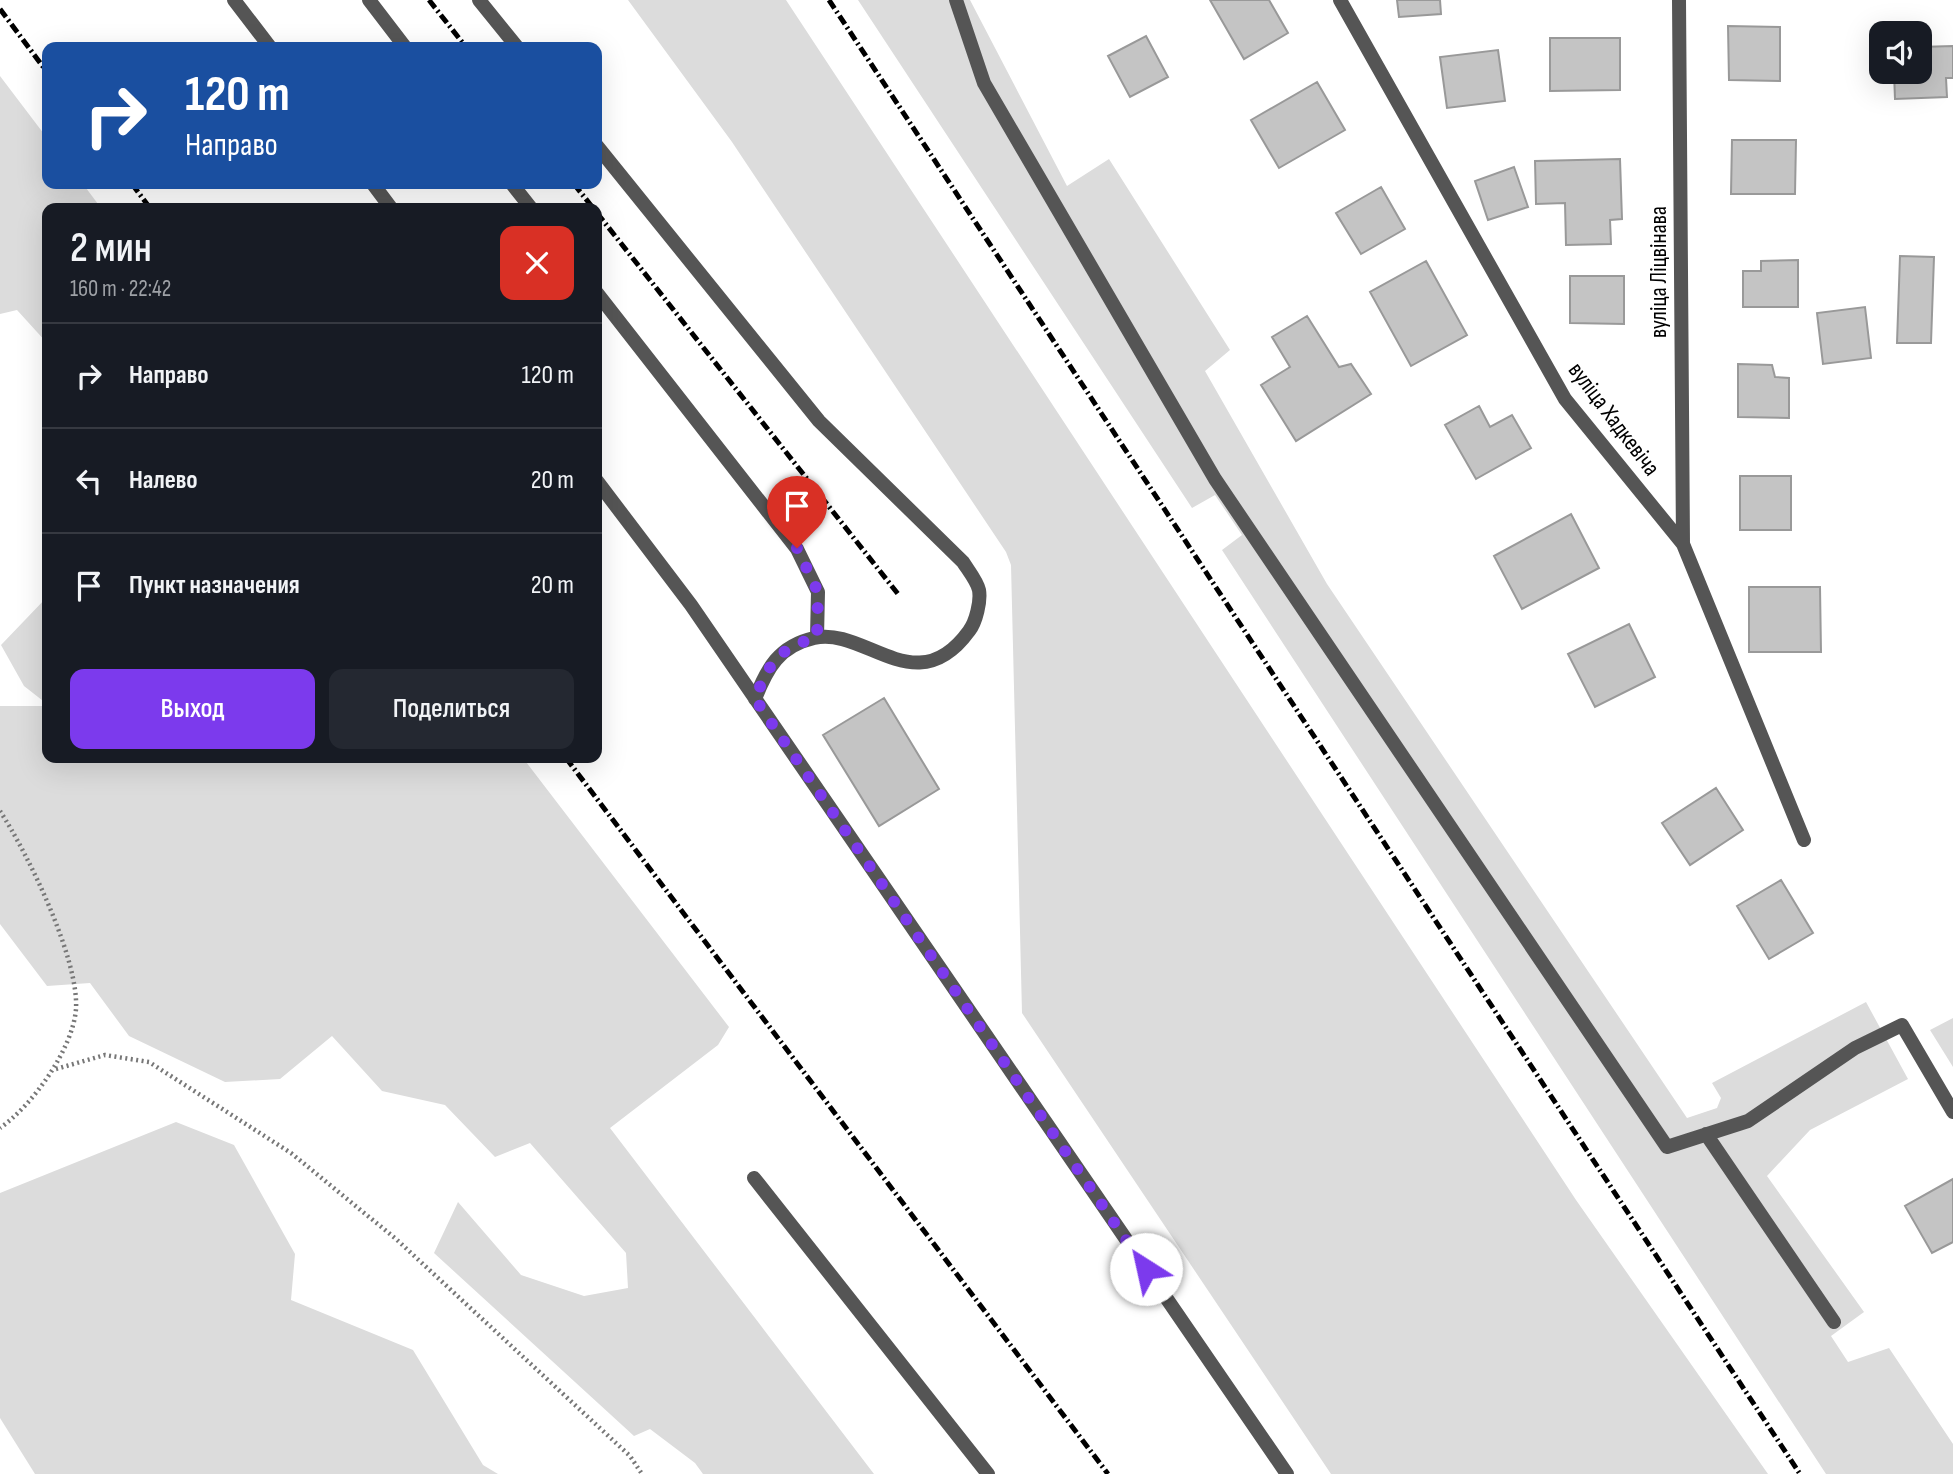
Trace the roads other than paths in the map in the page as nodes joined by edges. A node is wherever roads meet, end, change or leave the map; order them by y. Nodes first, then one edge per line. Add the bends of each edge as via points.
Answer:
1 (234, 0) edge
2 (369, 0) edge
3 (479, 0) edge
4 (956, 0) edge
5 (1340, 0) edge
6 (1679, 0) edge
7 (266, 42) edge
8 (401, 42) edge
9 (513, 42) edge
10 (602, 152) edge
11 (516, 189) edge
12 (527, 203) edge
13 (602, 299) edge
14 (602, 488) edge
15 (1683, 544) junction
16 (817, 637) junction
17 (755, 699) junction
18 (1804, 840) dead end
19 (1953, 1112) edge
20 (1706, 1134) junction
21 (754, 1178) dead end
22 (1834, 1322) dead end
23 (988, 1474) edge
24 (1287, 1474) edge

1 - 7 street
2 - 8 street
3 - 9 street
4 - 20 street via 984,83 1215,480 1667,1147
5 - 15 street, вуліца Хадкевіча via 1565,399
6 - 15 street, вуліца Ліцвінава
10 - 16 street via 819,421 963,562 979,589 974,624 957,648 928,661 891,660 844,640
11 - 12 street
13 - 16 street via 797,548 818,592
14 - 17 street
15 - 18 street, вуліца Хадкевіча
16 - 17 street via 789,646 768,667
17 - 24 street
19 - 20 street via 1902,1025 1856,1048 1748,1121
20 - 22 street
21 - 23 street

